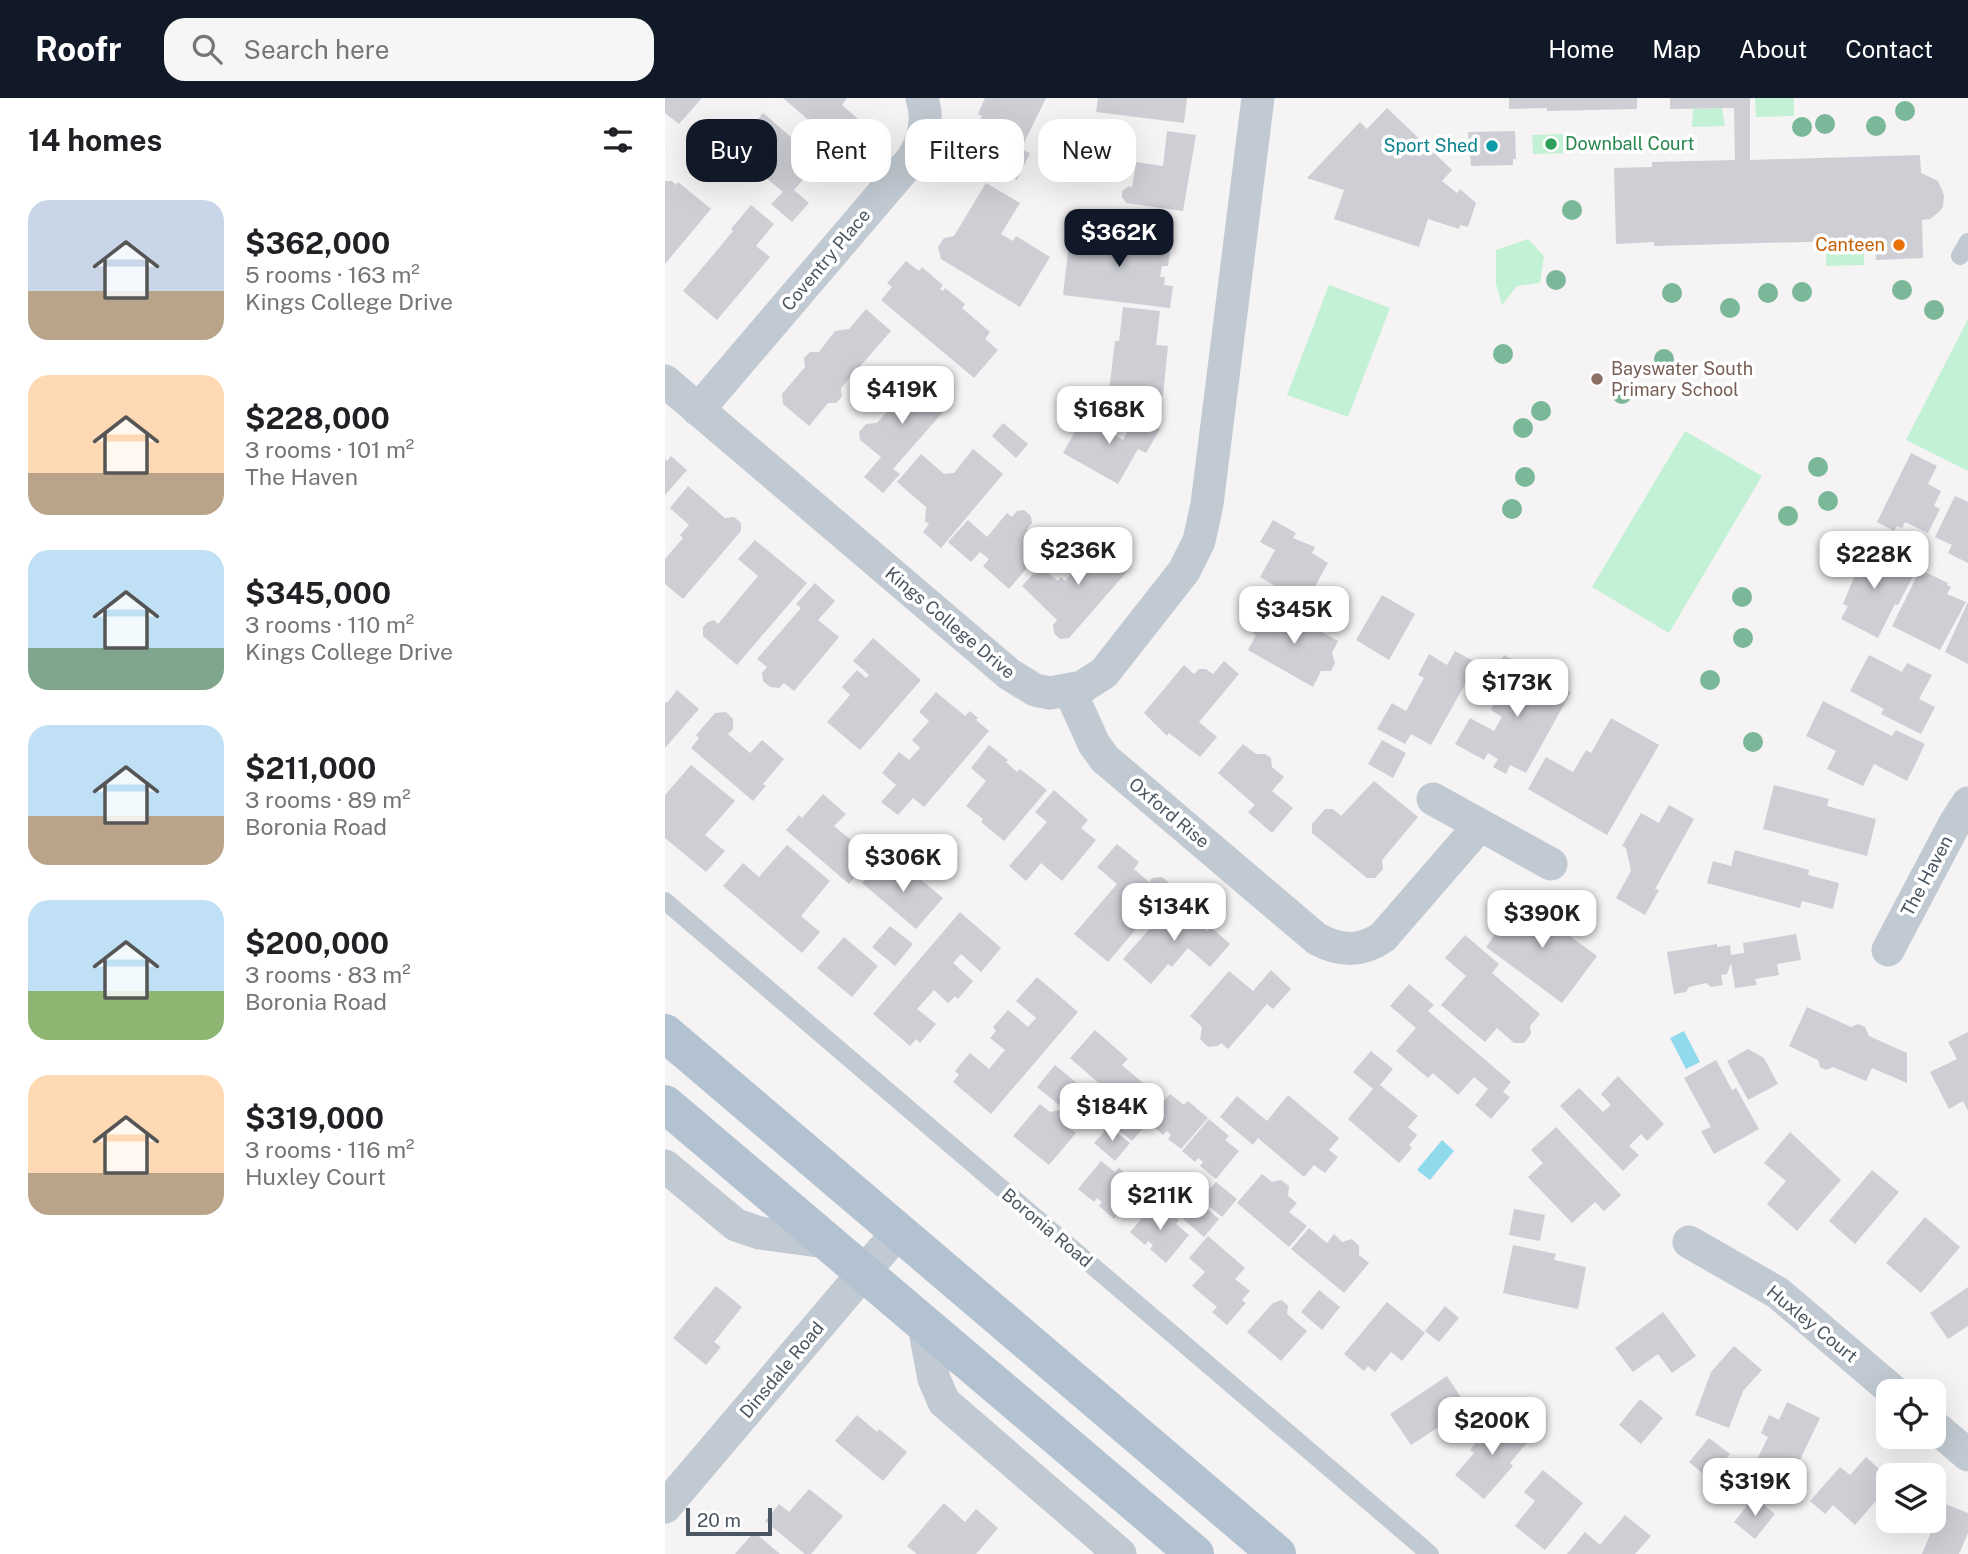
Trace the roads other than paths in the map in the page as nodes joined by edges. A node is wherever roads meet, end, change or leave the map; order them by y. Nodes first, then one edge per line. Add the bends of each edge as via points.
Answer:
1 (922, 98) edge
2 (1258, 98) edge
3 (665, 381) edge
4 (698, 410) junction
5 (1070, 691) junction
6 (1433, 799) dead end
7 (1968, 803) edge
8 (1480, 825) junction
9 (1551, 864) dead end
10 (665, 901) edge
11 (1888, 950) dead end
12 (665, 1033) edge
13 (665, 1104) edge
14 (665, 1166) edge
15 (898, 1232) junction
16 (826, 1242) junction
17 (1689, 1242) dead end
18 (864, 1272) junction
19 (923, 1321) junction
20 (1879, 1379) edge
21 (1946, 1436) edge
22 (1968, 1455) edge
23 (665, 1507) edge
24 (1120, 1554) edge
25 (1195, 1554) edge
26 (1277, 1554) edge
27 (1430, 1554) edge

1 - 4 street, Coventry Place via 926,124 913,158
2 - 5 street, Kings College Drive via 1199,541 1184,571 1104,673
3 - 4 street, Kings College Drive
4 - 5 street, Kings College Drive via 1009,674 1035,690
5 - 8 street, Oxford Rise via 1105,759 1332,947 1361,948 1383,937
6 - 8 street
7 - 11 street, The Haven
8 - 9 street
10 - 27 lane, Boronia Road
12 - 15 main road
13 - 16 main road
14 - 16 street via 736,1226
15 - 18 street, Dinsdale Road
15 - 26 main road
16 - 18 main road
17 - 20 street, Huxley Court via 1778,1293
18 - 19 main road
18 - 23 street, Dinsdale Road
19 - 24 street via 934,1379 944,1402
19 - 25 main road
21 - 22 street

